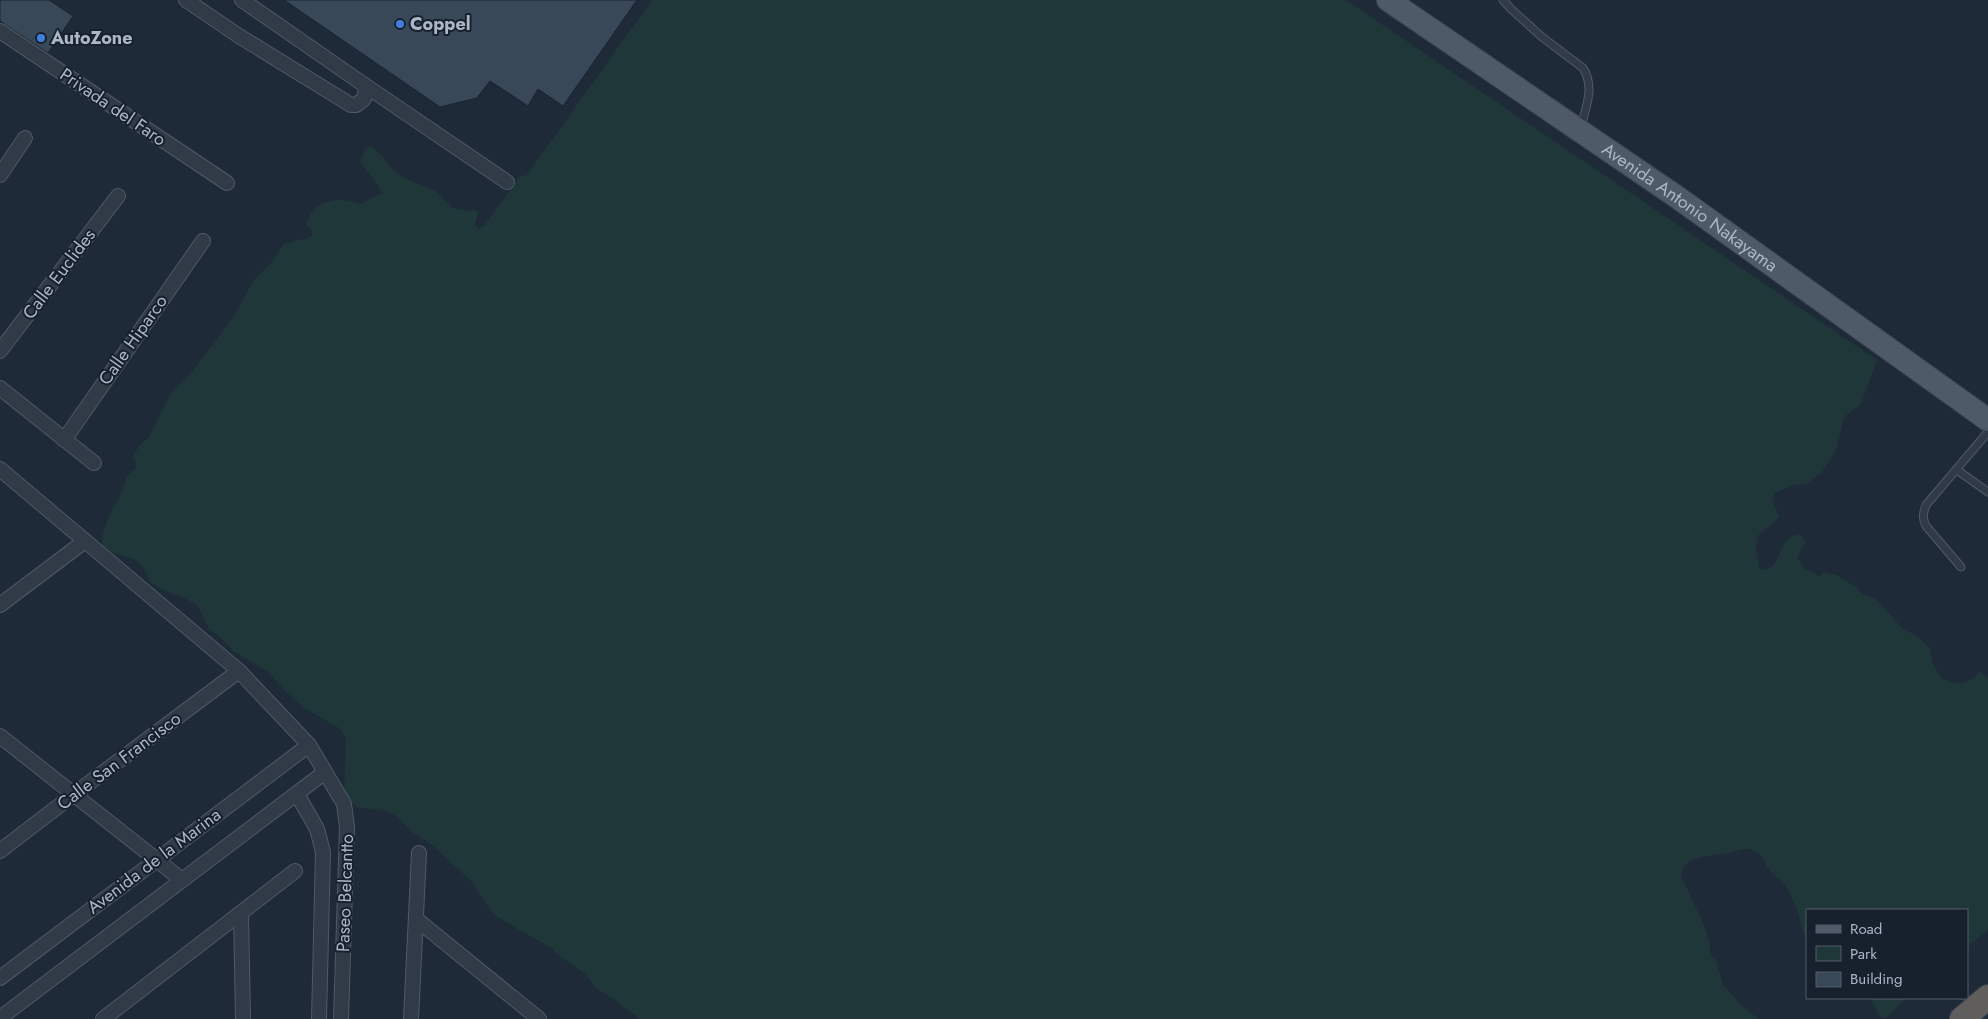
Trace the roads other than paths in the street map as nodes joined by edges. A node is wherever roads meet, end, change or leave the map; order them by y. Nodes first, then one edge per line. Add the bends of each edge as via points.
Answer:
1 (186, 0) edge
2 (242, 0) edge
3 (1388, 0) edge
4 (1503, 0) edge
5 (0, 31) edge
6 (364, 84) junction
7 (1580, 130) junction
8 (25, 138) dead end
9 (1, 170) edge
10 (507, 182) dead end
11 (227, 183) dead end
12 (118, 196) dead end
13 (203, 241) dead end
14 (0, 351) edge
15 (0, 388) edge
16 (1988, 420) edge
17 (1988, 432) edge
18 (64, 440) junction
19 (94, 463) dead end
20 (0, 469) edge
21 (1957, 470) junction
22 (1988, 492) edge
23 (85, 541) junction
24 (1961, 567) dead end
25 (0, 605) edge
26 (239, 671) junction
27 (0, 736) edge
28 (309, 745) junction
29 (325, 772) junction
30 (297, 794) junction
31 (73, 795) junction
32 (346, 850) junction
33 (0, 852) edge
34 (323, 852) junction
35 (419, 853) dead end
36 (155, 860) junction
37 (295, 871) dead end
38 (182, 880) junction
39 (241, 913) junction
40 (416, 919) junction
41 (0, 978) edge
42 (1988, 997) edge
43 (0, 1018) edge
44 (103, 1019) edge
45 (244, 1019) edge
46 (319, 1019) edge
47 (341, 1019) edge
48 (411, 1019) edge
49 (539, 1019) edge
50 (1962, 1019) edge

1 - 6 street via 351,104 356,105 364,99
2 - 6 street
3 - 7 main road, Avenida Antonio Nakayama
4 - 7 lane via 1523,21 1583,68 1590,89
5 - 11 street, Privada del Faro
6 - 10 street
7 - 16 main road, Avenida Antonio Nakayama
8 - 9 street
12 - 14 street, Calle Euclides
13 - 18 street, Calle Hiparco
15 - 18 street
17 - 21 lane
18 - 19 street
20 - 23 street, Paseo Belcantto
21 - 22 lane
21 - 24 lane via 1926,505 1923,520
23 - 25 street
23 - 26 street, Paseo Belcantto
26 - 28 street, Paseo Belcantto
26 - 31 street, Calle San Francisco
27 - 31 street
28 - 29 street, Paseo Belcantto
28 - 36 street, Avenida de la Marina
29 - 30 street
29 - 32 street, Paseo Belcantto via 344,804
30 - 34 street, Paseo Belcantto via 317,828
30 - 38 street
31 - 33 street, Calle San Francisco
31 - 36 street
32 - 34 street
32 - 47 street, Paseo Belcantto
34 - 46 street, Paseo Belcantto
35 - 40 street
36 - 38 street
36 - 41 street, Avenida de la Marina
37 - 39 street
38 - 43 street
39 - 44 street
39 - 45 street
40 - 48 street
40 - 49 street
42 - 50 highway

